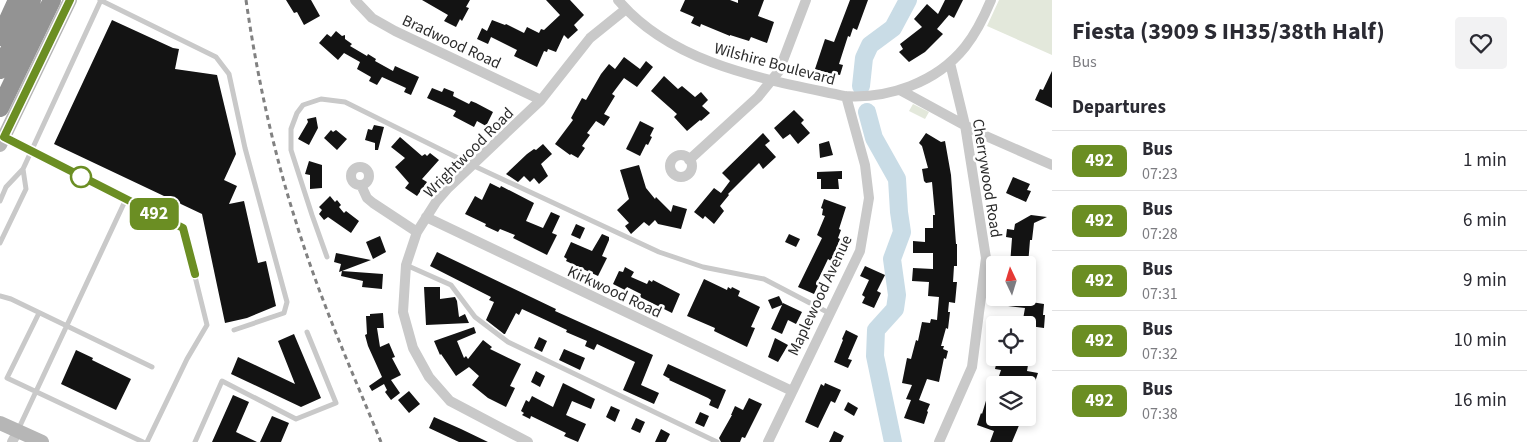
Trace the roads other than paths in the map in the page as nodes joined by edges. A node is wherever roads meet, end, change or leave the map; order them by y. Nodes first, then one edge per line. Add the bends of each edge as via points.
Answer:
1 (17, 0) edge
2 (32, 0) edge
3 (52, 0) edge
4 (70, 0) edge
5 (100, 0) edge
6 (355, 0) edge
7 (618, 0) edge
8 (806, 0) edge
9 (992, 0) edge
10 (626, 9) junction
11 (0, 37) edge
12 (950, 63) junction
13 (0, 70) edge
14 (772, 81) junction
15 (900, 90) junction
16 (846, 96) junction
17 (541, 100) junction
18 (0, 108) edge
19 (965, 125) junction
20 (2, 141) edge
21 (31, 150) junction
22 (689, 160) dead end
23 (472, 165) junction
24 (1052, 165) edge
25 (23, 169) junction
26 (361, 185) dead end
27 (126, 199) junction
28 (0, 201) edge
29 (426, 217) junction
30 (417, 232) junction
31 (0, 243) edge
32 (328, 257) dead end
33 (406, 265) junction
34 (0, 296) edge
35 (39, 313) junction
36 (829, 313) junction
37 (67, 326) junction
38 (234, 330) dead end
39 (307, 332) dead end
40 (152, 367) dead end
41 (792, 391) junction
42 (36, 392) junction
43 (0, 423) edge
44 (15, 436) edge
45 (42, 442) edge
46 (145, 442) edge
47 (195, 442) edge
48 (528, 442) edge
49 (717, 442) edge
50 (768, 442) edge
51 (939, 442) edge

1 - 11 highway
2 - 13 highway
3 - 18 highway
4 - 20 main road
5 - 21 lane
5 - 38 lane via 216,57 229,74 287,302 284,313
6 - 17 street, Bradwood Road via 372,18 395,31
7 - 10 street, Wilshire Boulevard
8 - 14 street via 779,71
9 - 12 street, Wilshire Boulevard via 974,35
10 - 14 street, Wilshire Boulevard via 676,47
10 - 17 street, Wrightwood Road via 590,38
12 - 15 street, Wilshire Boulevard
12 - 19 street, Cherrywood Road
14 - 16 street, Wilshire Boulevard
14 - 22 street
15 - 16 street, Wilshire Boulevard
15 - 19 street
16 - 36 street, Maplewood Avenue via 865,164 869,198 860,251
17 - 23 street, Wrightwood Road
19 - 24 street
19 - 51 street, Cherrywood Road via 986,258 972,367
20 - 21 lane
21 - 25 lane
21 - 27 lane
23 - 29 street, Wrightwood Road via 448,188
23 - 32 lane via 345,102 321,99 303,105 291,130 291,150
23 - 36 lane via 659,252 703,267 764,279
25 - 28 lane via 6,187
25 - 31 lane via 26,189
26 - 30 street via 367,198
27 - 37 lane
27 - 46 lane via 183,228 206,325
29 - 30 street, Wrightwood Road
29 - 41 street, Kirkwood Road
30 - 33 street, Wrightwood Road
33 - 48 street, Wrightwood Road via 403,312 413,348 429,377 450,401
33 - 49 lane via 451,285 475,317 508,342
34 - 35 lane
35 - 37 lane
35 - 42 lane via 7,378
36 - 41 street, Maplewood Avenue
37 - 40 lane
37 - 42 lane
39 - 47 lane via 336,403 296,419 222,382
41 - 50 street, Maplewood Avenue
42 - 44 lane
42 - 46 lane
43 - 44 main road
44 - 45 main road

